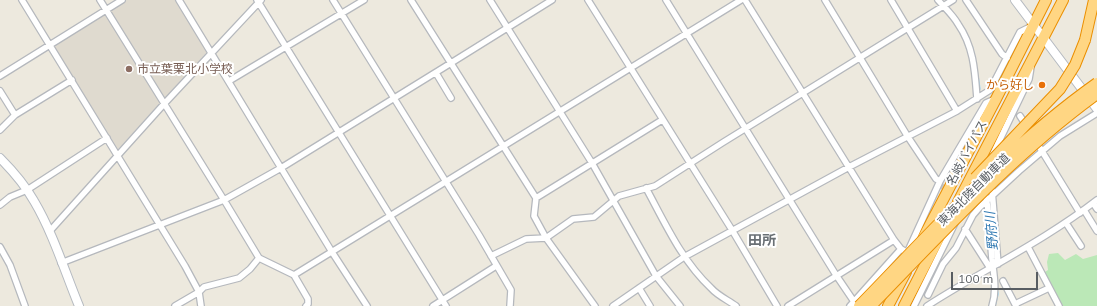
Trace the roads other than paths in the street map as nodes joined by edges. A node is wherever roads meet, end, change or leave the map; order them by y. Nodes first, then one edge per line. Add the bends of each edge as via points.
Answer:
1 (22, 0) edge
2 (100, 0) edge
3 (122, 0) edge
4 (179, 0) edge
5 (333, 0) edge
6 (364, 0) edge
7 (411, 0) edge
8 (490, 0) edge
9 (552, 0) edge
10 (588, 0) edge
11 (666, 0) edge
12 (741, 0) edge
13 (745, 0) edge
14 (825, 0) edge
15 (891, 0) edge
16 (938, 0) edge
17 (966, 0) edge
18 (1015, 0) edge
19 (1063, 0) edge
20 (1094, 0) edge
21 (259, 1) edge
22 (1043, 3) edge
23 (947, 4) edge
24 (106, 10) junction
25 (342, 14) junction
26 (1034, 25) junction
27 (507, 27) junction
28 (908, 28) junction
29 (687, 34) junction
30 (1044, 38) junction
31 (50, 44) junction
32 (286, 48) junction
33 (212, 52) junction
34 (860, 57) junction
35 (1007, 58) junction
36 (1032, 59) junction
37 (451, 63) junction
38 (630, 69) junction
39 (436, 73) junction
40 (0, 76) edge
41 (72, 80) junction
42 (229, 81) junction
43 (1097, 83) edge
44 (0, 91) edge
45 (803, 93) junction
46 (1097, 94) edge
47 (394, 98) junction
48 (451, 98) dead end
49 (977, 98) junction
50 (1097, 98) edge
51 (996, 99) junction
52 (164, 104) junction
53 (1097, 109) edge
54 (957, 111) junction
55 (560, 112) junction
56 (1097, 113) edge
57 (15, 115) junction
58 (1020, 116) dead end
59 (662, 120) junction
60 (746, 128) junction
61 (1053, 129) junction
62 (0, 130) edge
63 (338, 132) junction
64 (908, 136) junction
65 (107, 138) junction
66 (503, 147) junction
67 (1042, 151) junction
68 (117, 155) junction
69 (0, 158) edge
70 (592, 163) junction
71 (689, 164) junction
72 (849, 167) junction
73 (281, 168) junction
74 (446, 182) junction
75 (940, 184) junction
76 (646, 188) junction
77 (27, 190) junction
78 (989, 196) junction
79 (536, 198) junction
80 (790, 199) junction
81 (224, 200) junction
82 (614, 200) junction
83 (1095, 202) edge
84 (0, 205) edge
85 (1097, 209) edge
86 (1082, 212) junction
87 (390, 216) junction
88 (1066, 223) junction
89 (160, 225) junction
90 (732, 230) junction
91 (966, 230) junction
92 (1097, 231) edge
93 (49, 232) junction
94 (546, 238) junction
95 (894, 240) junction
96 (1081, 246) dead end
97 (0, 247) edge
98 (1028, 247) junction
99 (901, 249) junction
100 (332, 252) junction
101 (908, 253) junction
102 (491, 256) junction
103 (684, 257) junction
104 (259, 258) junction
105 (61, 264) junction
106 (496, 266) junction
107 (994, 266) junction
108 (891, 274) junction
109 (294, 275) junction
110 (836, 275) junction
111 (656, 276) junction
112 (1003, 281) dead end
113 (639, 288) junction
114 (1050, 288) junction
115 (922, 290) junction
116 (198, 292) junction
117 (928, 295) junction
118 (442, 300) junction
119 (934, 304) edge
120 (648, 305) edge
121 (855, 305) edge
122 (1016, 305) edge
123 (25, 306) edge
124 (79, 306) edge
125 (175, 306) edge
126 (201, 306) edge
127 (306, 306) edge
128 (367, 306) edge
129 (433, 306) edge
130 (446, 306) edge
131 (510, 306) edge
132 (595, 306) edge
133 (613, 306) edge
134 (680, 306) edge
135 (736, 306) edge
136 (777, 306) edge
137 (788, 306) edge
138 (871, 306) edge
139 (879, 306) edge
140 (888, 306) edge
141 (904, 306) edge
142 (914, 306) edge
143 (926, 306) edge
144 (992, 306) edge
145 (1059, 306) edge

1 - 31 street
2 - 24 street
3 - 24 street
4 - 33 street
5 - 25 street
6 - 25 street
7 - 37 street
8 - 27 street
9 - 27 street
10 - 38 street
11 - 29 street
12 - 29 street
13 - 45 street
14 - 34 street
15 - 28 street
16 - 23 street
17 - 35 street
18 - 26 main road
19 - 30 highway, 名岐バイパス
20 - 108 highway, bridge via 1085,40 1075,65 1060,89 974,179
21 - 32 street
21 - 33 street
22 - 26 highway, 名岐バイパス
23 - 28 street
23 - 49 street via 970,46
24 - 31 street
24 - 52 street
25 - 32 street
25 - 47 street
26 - 30 main road
26 - 35 street via 1020,32
26 - 51 highway, 名岐バイパス
27 - 37 street
27 - 55 street
28 - 34 street
28 - 54 street
29 - 38 street
29 - 60 street
30 - 36 highway, 名岐バイパス
30 - 53 main road
31 - 40 street
31 - 41 street
32 - 42 street
32 - 63 street
33 - 42 street
33 - 52 street
34 - 45 street
34 - 64 street
35 - 49 street via 990,90
36 - 115 street via 1029,79
36 - 141 highway, 名岐バイパス
37 - 39 street
37 - 66 street
38 - 55 street
38 - 59 street
39 - 47 street
39 - 48 street
41 - 57 street
41 - 65 street
42 - 73 street
43 - 108 highway, 東海北陸自動車道, bridge via 1067,104 1027,138
44 - 57 street
45 - 60 street
45 - 72 street
46 - 61 highway, 東海北陸自動車道, bridge
47 - 63 street
47 - 74 street
49 - 54 street
50 - 61 highway, bridge
51 - 75 street via 986,103
51 - 140 highway, 名岐バイパス
52 - 68 street
52 - 81 street
54 - 64 street
55 - 66 street
55 - 70 street
56 - 67 street via 1060,136
57 - 62 street
58 - 67 street
59 - 70 street
59 - 71 street
60 - 71 street
60 - 80 street
61 - 138 highway, 東海北陸自動車道, bridge via 985,190
63 - 73 street
63 - 87 street
64 - 72 street
64 - 75 street
65 - 68 street
65 - 77 street
66 - 74 street
66 - 79 street
67 - 78 street
67 - 86 street
68 - 89 street
68 - 93 street
69 - 77 main road
70 - 79 street
70 - 82 street
71 - 76 street via 656,186
71 - 90 street
72 - 80 street
72 - 95 street
73 - 81 street
73 - 100 street
74 - 87 street
74 - 102 street
75 - 101 street
76 - 82 street
76 - 103 street
77 - 84 street
77 - 93 main road
78 - 91 street via 978,205
78 - 107 street
79 - 94 street via 534,216
80 - 90 street
80 - 110 street
81 - 89 street
81 - 104 street
82 - 94 street via 594,218 573,219
82 - 111 street
83 - 85 street
83 - 86 street
86 - 88 street
86 - 92 street
87 - 100 street
87 - 118 street
88 - 96 street
88 - 98 street
89 - 105 street
89 - 116 street
90 - 103 street
90 - 136 street
91 - 107 street
91 - 117 street via 943,264
93 - 105 main road
94 - 102 street via 526,239
94 - 132 street
95 - 99 street
95 - 110 street
97 - 123 street via 10,265
98 - 107 street
98 - 114 street
99 - 101 street
99 - 121 street
100 - 109 street
100 - 128 street
101 - 139 street
102 - 106 street
103 - 111 street
103 - 135 street via 709,287
104 - 109 street
104 - 116 street via 239,278 204,287
105 - 124 main road
106 - 118 street
106 - 131 street via 511,290
107 - 119 street
107 - 144 street
108 - 121 highway, 東海北陸自動車道, bridge
109 - 127 street via 308,299
110 - 121 street
110 - 137 street
111 - 113 street
111 - 134 street
112 - 122 street
113 - 120 street
113 - 133 street
114 - 122 street
114 - 145 street
115 - 117 street
115 - 142 street
116 - 125 street
116 - 126 street
117 - 119 street
118 - 129 street
118 - 130 street
119 - 143 street

